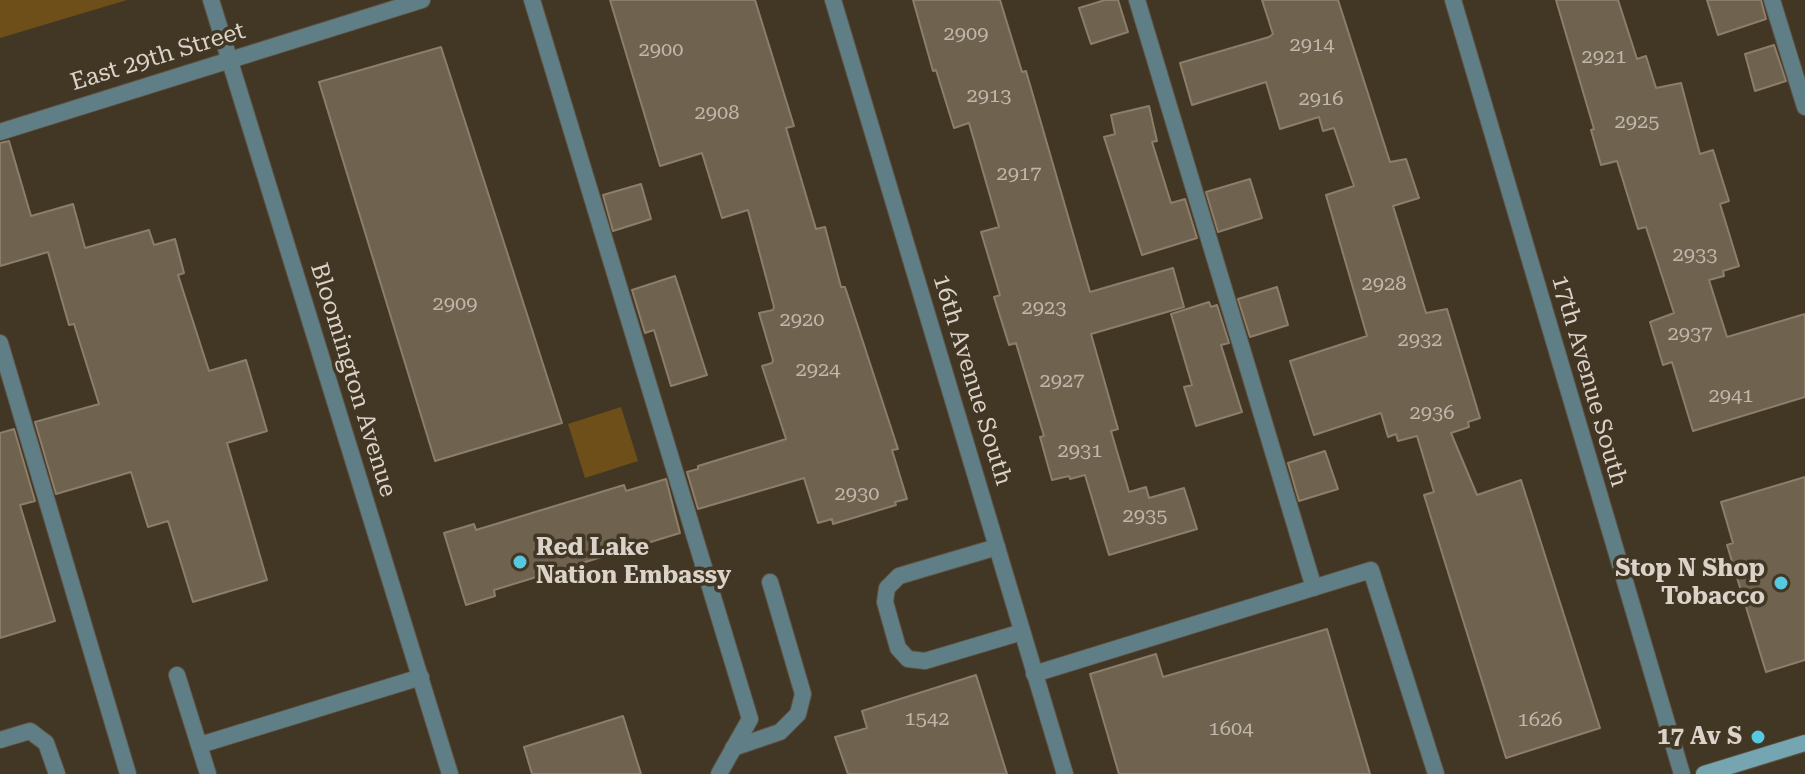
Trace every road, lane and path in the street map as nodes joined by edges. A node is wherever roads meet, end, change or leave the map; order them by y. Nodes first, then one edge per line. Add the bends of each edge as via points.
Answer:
1 (211, 0) edge
2 (422, 0) edge
3 (532, 0) edge
4 (833, 0) edge
5 (1137, 0) edge
6 (1453, 0) edge
7 (1772, 0) edge
8 (228, 60) junction
9 (1805, 107) edge
10 (0, 132) edge
11 (0, 343) edge
12 (997, 547) junction
13 (770, 582) dead end
14 (1314, 588) junction
15 (1022, 632) junction
16 (1034, 674) junction
17 (177, 675) dead end
18 (421, 677) junction
19 (0, 740) edge
20 (1805, 743) edge
21 (200, 745) junction
22 (733, 748) junction
23 (57, 774) edge
24 (128, 774) edge
25 (208, 774) edge
26 (450, 774) edge
27 (719, 774) edge
28 (1065, 774) edge
29 (1436, 774) edge
30 (1682, 774) edge
31 (1704, 774) edge

1 - 8 street, Bloomington Avenue
2 - 8 street, East 29th Street
3 - 22 street via 750,719
4 - 12 street, 16th Avenue South
5 - 14 street
6 - 30 street, 17th Avenue South
7 - 9 street
8 - 10 street, East 29th Street
8 - 18 street, Bloomington Avenue
11 - 24 street
12 - 15 street, 16th Avenue South
12 - 15 street via 899,576 887,588 885,602 898,648 908,659 925,661
13 - 22 street via 803,694 801,704 780,732
14 - 16 street
14 - 29 street via 1371,570
15 - 16 street, 16th Avenue South
16 - 28 street, 16th Avenue South
17 - 21 street
18 - 21 street
18 - 26 street, Bloomington Avenue
19 - 23 street via 30,731 46,743
20 - 31 main road
21 - 25 street
22 - 27 street

